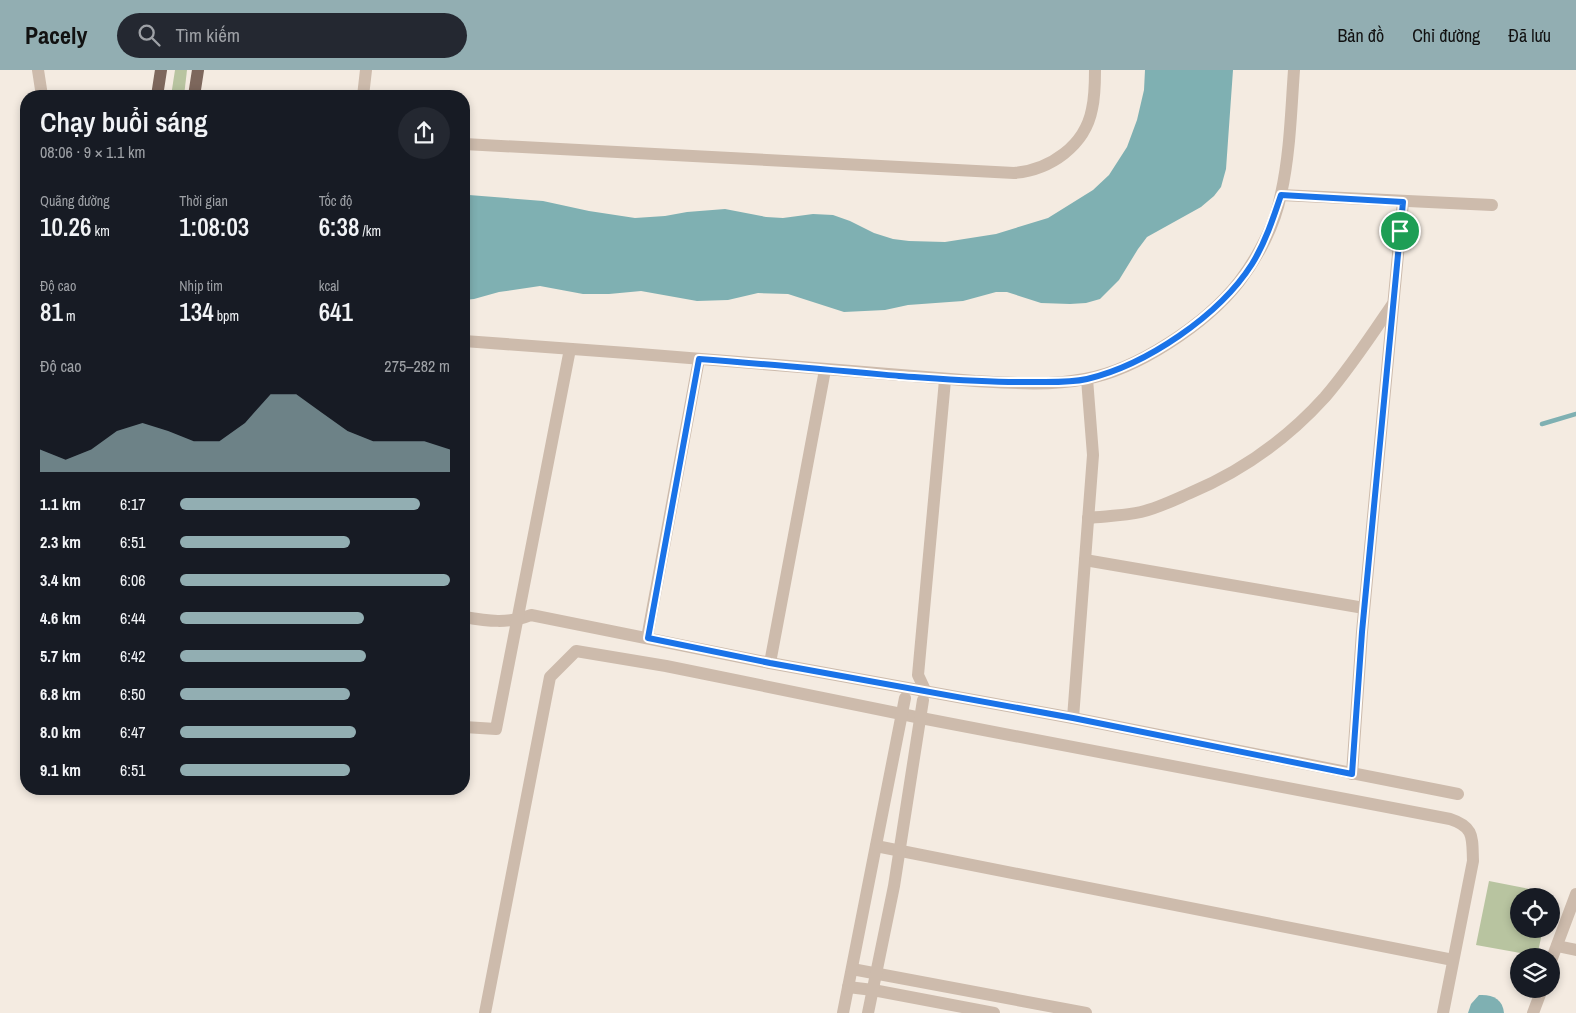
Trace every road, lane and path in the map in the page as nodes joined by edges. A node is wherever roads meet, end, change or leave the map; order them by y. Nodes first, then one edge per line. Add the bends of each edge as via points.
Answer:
1 (38, 70) edge
2 (161, 70) edge
3 (198, 70) edge
4 (366, 70) edge
5 (1095, 70) edge
6 (1294, 70) edge
7 (41, 90) edge
8 (158, 90) edge
9 (195, 90) edge
10 (364, 90) edge
11 (470, 144) edge
12 (1281, 195) junction
13 (1403, 202) junction
14 (1492, 204) dead end
15 (1393, 302) junction
16 (470, 341) edge
17 (570, 349) junction
18 (699, 359) junction
19 (825, 370) junction
20 (1087, 379) junction
21 (945, 380) junction
22 (1088, 518) junction
23 (1085, 560) junction
24 (1364, 608) junction
25 (470, 618) edge
26 (518, 620) junction
27 (648, 638) junction
28 (770, 663) junction
29 (918, 676) junction
30 (906, 693) junction
31 (924, 695) junction
32 (902, 713) junction
33 (921, 718) junction
34 (1073, 718) junction
35 (470, 728) edge
36 (1352, 774) junction
37 (1458, 794) dead end
38 (876, 846) junction
39 (899, 852) junction
40 (1576, 894) edge
41 (1556, 946) joint
42 (1576, 950) edge
43 (1453, 960) junction
44 (852, 969) junction
45 (876, 973) junction
46 (848, 987) junction
47 (873, 990) junction
48 (1539, 998) edge
49 (1032, 1008) edge
50 (485, 1013) edge
51 (843, 1013) edge
52 (868, 1013) edge
53 (994, 1013) edge
54 (1086, 1013) edge
55 (1443, 1013) edge
56 (1533, 1013) edge

1 - 7 street
2 - 8 main road
3 - 9 main road
4 - 10 street
5 - 11 street via 1093,108 1084,131 1067,152 1048,165 1026,172
6 - 12 street
12 - 13 street
12 - 20 street via 1259,251 1225,298 1188,330 1144,358
13 - 14 street
13 - 15 street
15 - 22 street via 1326,395 1304,418 1248,463 1160,506 1140,512
15 - 24 street
16 - 17 street
17 - 18 street
17 - 26 street
18 - 19 street
18 - 27 street
19 - 21 street
19 - 28 street
20 - 21 street via 1021,383
20 - 22 street via 1092,455
21 - 29 street
22 - 23 street
23 - 24 street
23 - 34 street
24 - 36 street
25 - 26 street
26 - 27 street via 532,615
26 - 35 street via 496,730
27 - 28 street
28 - 30 street
29 - 30 street
29 - 31 street
30 - 31 street
30 - 32 street
31 - 33 street
31 - 34 street
32 - 33 street
32 - 38 street
32 - 50 street via 576,651 550,677
33 - 39 street
33 - 43 street via 1462,822 1472,840 1473,861
34 - 36 street
36 - 37 street
38 - 39 street
38 - 44 street
39 - 43 street
39 - 45 street
40 - 41 street
41 - 42 street
43 - 55 street
44 - 45 street
44 - 46 street
45 - 47 street
45 - 49 street
46 - 47 street
46 - 51 street
47 - 52 street
47 - 53 street
48 - 56 street
49 - 54 street

